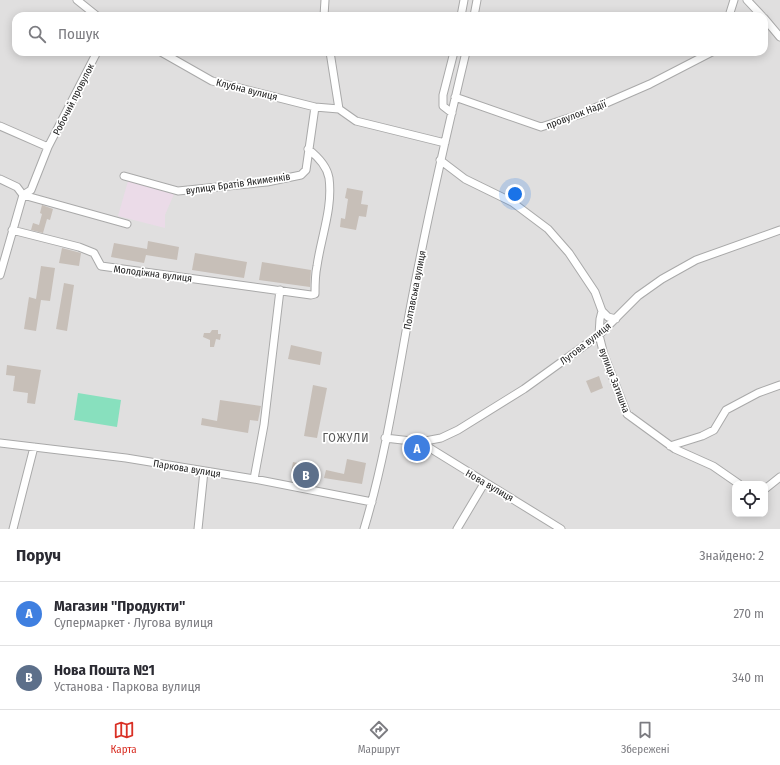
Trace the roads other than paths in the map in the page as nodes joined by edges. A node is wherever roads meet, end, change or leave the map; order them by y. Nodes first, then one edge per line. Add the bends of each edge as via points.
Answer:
1 (77, 0) edge
2 (325, 0) edge
3 (464, 0) edge
4 (477, 0) edge
5 (734, 0) edge
6 (747, 0) edge
7 (93, 12) edge
8 (324, 12) edge
9 (462, 12) edge
10 (475, 12) edge
11 (730, 12) edge
12 (758, 12) edge
13 (768, 23) edge
14 (780, 37) edge
15 (95, 56) edge
16 (168, 56) edge
17 (331, 56) edge
18 (453, 56) edge
19 (465, 56) edge
20 (704, 56) edge
21 (455, 97) junction
22 (315, 107) junction
23 (339, 109) junction
24 (452, 113) junction
25 (0, 126) edge
26 (445, 144) junction
27 (48, 147) junction
28 (308, 149) junction
29 (440, 160) junction
30 (124, 176) dead end
31 (0, 179) edge
32 (23, 195) junction
33 (127, 224) dead end
34 (12, 230) junction
35 (780, 230) edge
36 (0, 275) edge
37 (280, 290) junction
38 (602, 311) junction
39 (616, 319) junction
40 (600, 335) junction
41 (780, 385) edge
42 (385, 438) junction
43 (420, 442) junction
44 (0, 443) edge
45 (670, 446) junction
46 (34, 447) junction
47 (204, 471) junction
48 (780, 477) edge
49 (254, 479) junction
50 (735, 481) edge
51 (485, 482) junction
52 (768, 487) edge
53 (372, 502) junction
54 (13, 529) edge
55 (198, 529) edge
56 (364, 529) edge
57 (457, 529) edge
58 (561, 529) edge

1 - 7 street
2 - 8 street
3 - 9 street
4 - 10 street
5 - 11 street
6 - 12 street
13 - 14 street
15 - 27 street, Робочий провулок
16 - 22 street, Клубна вулиця via 212,81
17 - 23 street
18 - 24 street via 443,95 443,106
19 - 21 street, Полтавська вулиця
20 - 21 street, провулок Надії via 650,84 581,114 541,127
21 - 24 street, Полтавська вулиця
22 - 23 street, Клубна вулиця
22 - 28 street, вулиця Братів Якименків
23 - 26 street via 356,121
24 - 26 street, Полтавська вулиця
25 - 27 street, Робочий провулок
26 - 29 street, Полтавська вулиця
27 - 32 street, Робочий провулок via 31,190
28 - 30 street, вулиця Братів Якименків via 306,170 301,175 267,182 178,191
28 - 37 street, Молодіжна вулиця via 321,160 329,177 327,218 314,294
29 - 38 street, вулиця Затишна via 465,179 512,202 548,229 578,266 595,292
29 - 42 street, Полтавська вулиця
31 - 32 street via 17,187
32 - 33 street
32 - 34 street
34 - 36 street
34 - 37 street, Молодіжна вулиця via 94,253 101,266
35 - 39 street, Лугова вулиця via 696,260 638,296
37 - 49 street via 264,425
38 - 39 street via 608,317
38 - 40 street, вулиця Затишна
39 - 40 street, Лугова вулиця
40 - 43 street, Лугова вулиця via 495,408 458,430 441,438
40 - 45 street, вулиця Затишна via 604,355 627,414
41 - 45 street via 726,410 714,430
42 - 43 street, Лугова вулиця
42 - 53 street, Полтавська вулиця
43 - 51 street, Нова вулиця
44 - 46 street, Паркова вулиця
45 - 50 street, вулиця Затишна via 713,466
46 - 47 street, Паркова вулиця
46 - 54 street
47 - 49 street, Паркова вулиця
47 - 55 street
48 - 52 street
49 - 53 street, Паркова вулиця
51 - 57 street
51 - 58 street, Нова вулиця
53 - 56 street, Полтавська вулиця

